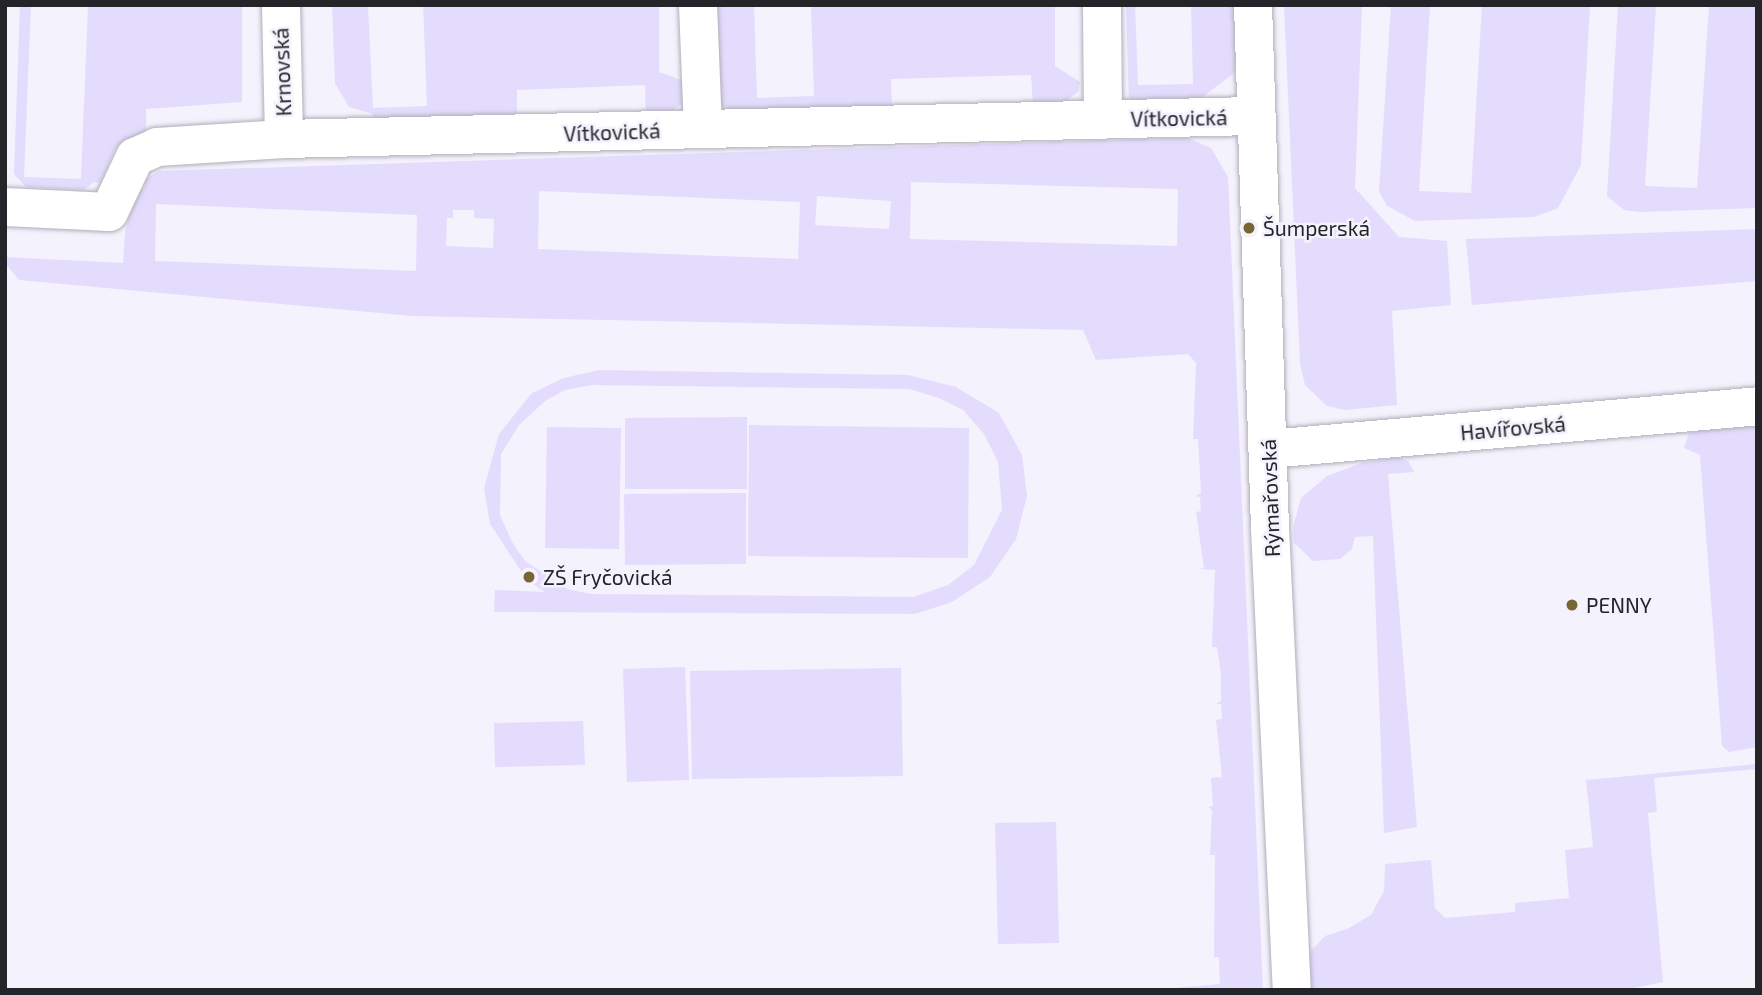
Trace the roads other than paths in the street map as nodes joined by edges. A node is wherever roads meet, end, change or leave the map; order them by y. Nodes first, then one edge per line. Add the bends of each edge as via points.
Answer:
1 (281, 5) edge
2 (698, 5) edge
3 (1101, 5) edge
4 (1253, 5) edge
5 (1256, 116) junction
6 (1103, 120) junction
7 (703, 129) junction
8 (284, 139) junction
9 (5, 207) edge
10 (1757, 406) edge
11 (1269, 449) junction
12 (1292, 990) edge

1 - 8 street, Krnovská
2 - 7 street
3 - 6 street
4 - 5 street, Rýmařovská
5 - 6 street, Vítkovická
5 - 11 street, Rýmařovská
6 - 7 street, Vítkovická
7 - 8 street, Vítkovická
8 - 9 street, Vítkovická via 157,147 135,157 109,212
10 - 11 street, Havířovská
11 - 12 street, Rýmařovská

